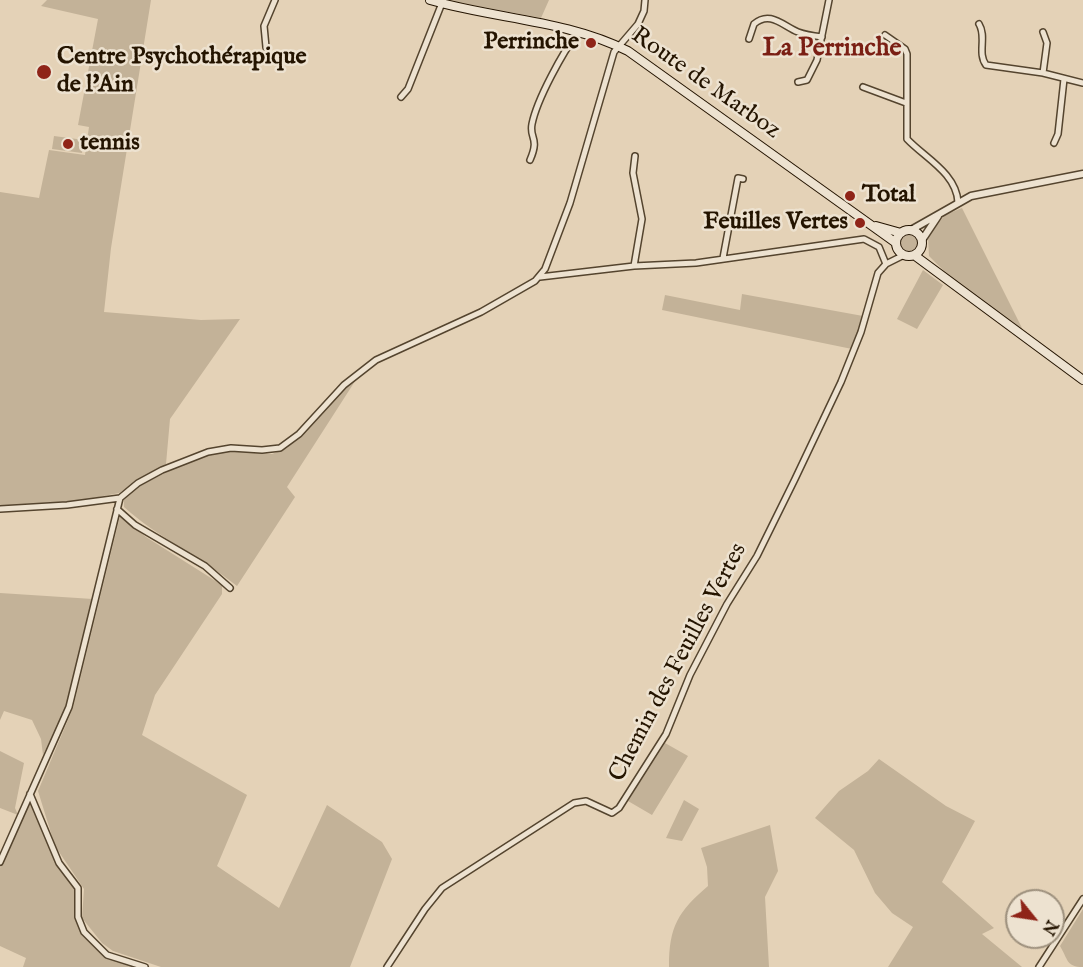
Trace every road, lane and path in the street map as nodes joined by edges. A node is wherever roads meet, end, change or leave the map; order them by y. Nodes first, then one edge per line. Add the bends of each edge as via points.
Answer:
1 (275, 0) edge
2 (430, 0) edge
3 (645, 0) edge
4 (829, 0) edge
5 (442, 3) junction
6 (979, 24) dead end
7 (578, 32) junction
8 (1043, 32) dead end
9 (885, 35) dead end
10 (822, 37) junction
11 (749, 39) dead end
12 (266, 46) dead end
13 (619, 46) junction
14 (1043, 73) junction
15 (1064, 79) junction
16 (798, 82) dead end
17 (1083, 82) edge
18 (863, 87) dead end
19 (401, 97) dead end
20 (906, 102) junction
21 (1053, 143) dead end
22 (635, 156) dead end
23 (530, 160) dead end
24 (1083, 174) edge
25 (743, 179) dead end
26 (958, 202) junction
27 (951, 206) junction
28 (870, 224) junction
29 (910, 230) junction
30 (901, 233) junction
31 (922, 240) junction
32 (896, 245) junction
33 (917, 253) junction
34 (904, 255) junction
35 (723, 258) junction
36 (893, 259) junction
37 (886, 264) junction
38 (634, 266) junction
39 (540, 277) junction
40 (1083, 380) edge
41 (120, 498) junction
42 (0, 509) edge
43 (117, 509) junction
44 (230, 588) dead end
45 (30, 794) junction
46 (0, 862) edge
47 (1083, 899) edge
48 (146, 967) edge
49 (387, 967) edge
50 (1039, 967) edge

1 - 12 street via 264,26
2 - 5 main road, Route de Marboz
3 - 13 street via 639,24
4 - 10 street
5 - 7 main road, Route de Marboz
5 - 19 street via 408,89
6 - 14 street via 984,33 982,59 986,65
7 - 13 main road, Route de Marboz
7 - 23 street via 562,52 532,125 536,145
8 - 14 street via 1047,43
9 - 20 street via 907,50
10 - 11 street via 766,18 754,24
10 - 16 street via 813,71 807,80
13 - 28 main road, Route de Marboz
13 - 39 street via 577,184
14 - 15 street
15 - 17 street
15 - 21 street via 1058,134
18 - 20 street
20 - 26 street via 907,139 931,158 954,185
22 - 38 street via 633,173 642,219
24 - 26 street via 986,192
25 - 35 street via 738,178
26 - 27 street
27 - 29 street
27 - 31 street via 930,224
28 - 30 main road, Route de Marboz
28 - 32 main road, Route de Marboz
29 - 30 main road
29 - 31 main road
30 - 32 main road
31 - 33 main road
32 - 34 main road
32 - 36 street
33 - 34 main road
33 - 40 main road via 946,281
34 - 36 street, Chemin des Feuilles Vertes
35 - 37 street via 864,240 879,247
35 - 38 street
36 - 37 street, Chemin des Feuilles Vertes
37 - 49 street, Chemin des Feuilles Vertes via 876,278 841,382 795,479 757,556 723,610 666,734 619,808 608,813 586,801 574,803 442,888
38 - 39 street
39 - 41 street via 481,312 376,360 344,385 285,446 208,452 162,470
41 - 42 street
41 - 43 street
43 - 44 street via 135,525 204,566
43 - 45 street via 69,707
45 - 46 street
45 - 48 street via 59,863 78,888 78,917 84,932 107,955
47 - 50 street

